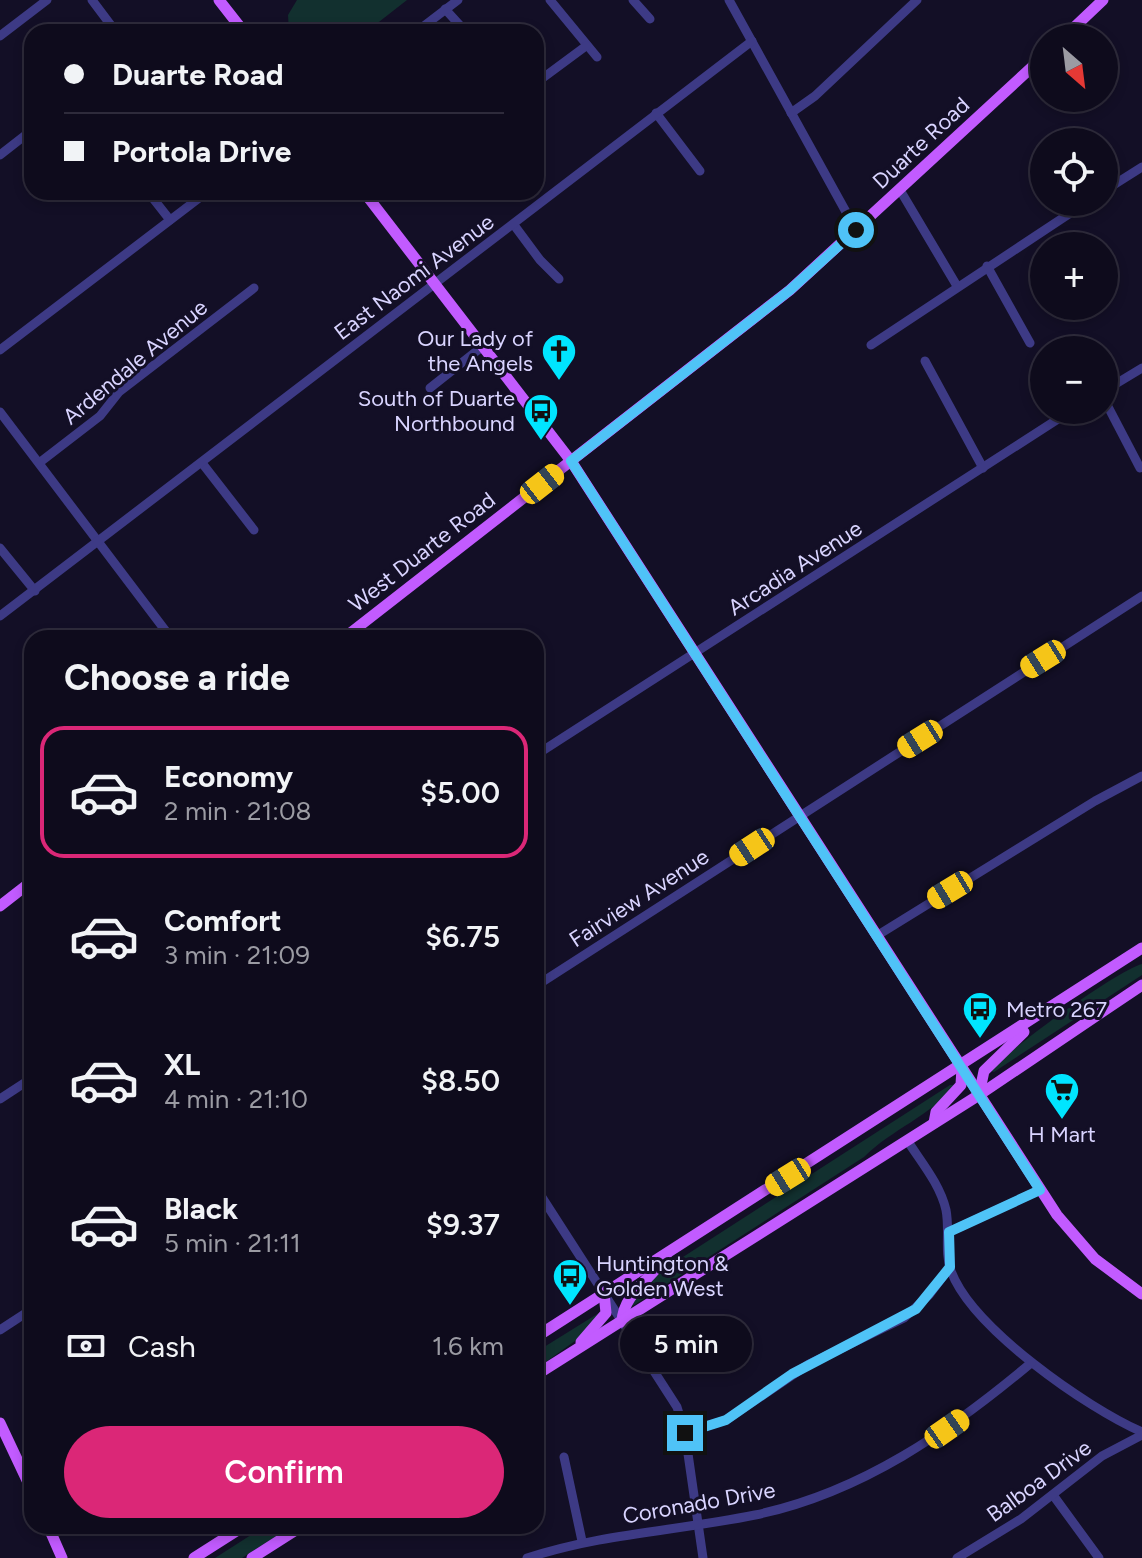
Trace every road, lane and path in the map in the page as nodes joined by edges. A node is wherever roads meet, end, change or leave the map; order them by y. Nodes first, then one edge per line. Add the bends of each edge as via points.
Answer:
1 (47, 0) edge
2 (92, 0) edge
3 (219, 0) edge
4 (458, 0) edge
5 (550, 0) edge
6 (633, 0) edge
7 (729, 0) edge
8 (917, 0) edge
9 (1103, 0) edge
10 (445, 9) junction
11 (650, 19) dead end
12 (110, 24) edge
13 (238, 24) edge
14 (426, 24) edge
15 (459, 24) edge
16 (1078, 24) edge
17 (0, 36) edge
18 (752, 41) junction
19 (586, 46) junction
20 (597, 57) dead end
21 (1030, 69) edge
22 (544, 77) edge
23 (656, 113) junction
24 (791, 113) junction
25 (24, 136) edge
26 (0, 155) edge
27 (1142, 167) edge
28 (700, 171) dead end
29 (1118, 182) edge
30 (900, 190) junction
31 (154, 200) edge
32 (196, 200) edge
33 (370, 200) edge
34 (1065, 216) edge
35 (170, 220) junction
36 (514, 225) junction
37 (856, 230) junction
38 (987, 266) junction
39 (559, 279) dead end
40 (436, 284) junction
41 (957, 286) junction
42 (254, 288) dead end
43 (752, 320) joint
44 (1030, 343) dead end
45 (871, 345) dead end
46 (483, 346) junction
47 (0, 350) edge
48 (925, 361) dead end
49 (1142, 368) edge
50 (1118, 383) edge
51 (430, 388) dead end
52 (0, 412) edge
53 (1051, 424) edge
54 (1117, 424) edge
55 (571, 461) junction
56 (39, 463) junction
57 (202, 463) junction
58 (983, 468) junction
59 (1140, 468) dead end
60 (254, 530) dead end
61 (99, 542) junction
62 (0, 548) edge
63 (35, 591) junction
64 (1142, 596) edge
65 (0, 616) edge
66 (165, 630) edge
67 (354, 630) edge
68 (695, 653) junction
69 (544, 750) edge
70 (1142, 776) edge
71 (801, 815) junction
72 (24, 887) edge
73 (0, 906) edge
74 (878, 935) junction
75 (1142, 948) edge
76 (544, 981) edge
77 (1142, 985) edge
78 (1034, 1019) junction
79 (962, 1067) junction
80 (24, 1083) edge
81 (979, 1095) junction
82 (0, 1099) edge
83 (934, 1123) junction
84 (907, 1140) junction
85 (1040, 1190) junction
86 (544, 1200) edge
87 (949, 1232) junction
88 (669, 1252) junction
89 (950, 1267) junction
90 (604, 1293) junction
91 (1142, 1294) edge
92 (24, 1314) edge
93 (622, 1322) junction
94 (0, 1330) edge
95 (544, 1332) edge
96 (573, 1352) junction
97 (1031, 1363) junction
98 (544, 1370) edge
99 (0, 1423) edge
100 (685, 1433) junction
101 (1142, 1434) edge
102 (564, 1457) dead end
103 (24, 1474) edge
104 (1053, 1495) junction
105 (699, 1524) junction
106 (52, 1534) edge
107 (232, 1534) edge
108 (290, 1534) edge
109 (582, 1541) junction
110 (62, 1558) edge
111 (194, 1558) edge
112 (252, 1558) edge
113 (527, 1558) edge
114 (703, 1558) edge
115 (959, 1558) edge
116 (1099, 1558) edge

1 - 17 street
2 - 12 street
3 - 13 main road
4 - 10 street
5 - 19 street
6 - 11 street
7 - 18 street
8 - 24 street
9 - 16 main road
10 - 14 street
10 - 15 street
18 - 23 street, East Naomi Avenue
18 - 24 street
19 - 20 street
19 - 22 street
21 - 30 main road, Duarte Road
23 - 28 street
23 - 36 street, East Naomi Avenue
24 - 37 street
25 - 26 street
27 - 29 street
30 - 37 main road, Duarte Road
30 - 41 street
31 - 35 street
32 - 35 street
33 - 40 main road
34 - 38 street
35 - 47 street
36 - 39 street
36 - 40 street, East Naomi Avenue
37 - 43 main road, Duarte Road
38 - 41 street
38 - 44 street
40 - 46 main road
40 - 57 street, East Naomi Avenue
41 - 45 street
42 - 56 street, Ardendale Avenue via 119,392 100,416
43 - 55 main road, West Duarte Road
46 - 51 street
46 - 55 main road
48 - 58 street
49 - 50 street
52 - 56 street
53 - 58 street, Arcadia Avenue
54 - 59 street
55 - 67 main road, West Duarte Road
55 - 68 main road
56 - 61 street
57 - 60 street
57 - 61 street, East Naomi Avenue
58 - 68 street, Arcadia Avenue
61 - 63 street, East Naomi Avenue
61 - 66 street
62 - 63 street
63 - 65 street, East Naomi Avenue
64 - 71 street, Fairview Avenue
68 - 69 street, Arcadia Avenue
68 - 71 main road
70 - 74 street
71 - 74 main road
71 - 76 street, Fairview Avenue
72 - 73 main road
74 - 79 main road
75 - 78 main road
77 - 81 main road
78 - 79 main road
78 - 81 main road via 984,1071
79 - 81 main road
79 - 83 main road via 961,1085 936,1112
79 - 88 main road
80 - 82 street
81 - 83 main road
81 - 85 main road
83 - 84 main road
84 - 87 street via 941,1195
84 - 93 main road
85 - 87 street
85 - 91 main road via 1082,1246
86 - 90 street
87 - 89 street
88 - 90 main road
88 - 93 main road via 656,1274 628,1300
89 - 97 street via 976,1307
89 - 100 street via 904,1318 809,1364 726,1420
90 - 93 street
90 - 95 main road
90 - 96 main road via 606,1313
92 - 94 street
93 - 96 main road
93 - 100 street via 672,1397
96 - 98 main road
97 - 101 street
97 - 105 street, Coronado Drive via 960,1420 881,1469 777,1509
99 - 103 main road
100 - 105 street
101 - 104 street, Balboa Drive via 1102,1456
102 - 109 street
104 - 115 street, Balboa Drive
104 - 116 street
105 - 109 street, Coronado Drive
105 - 114 street
106 - 110 main road
107 - 111 main road
108 - 112 main road
109 - 113 street, Coronado Drive

